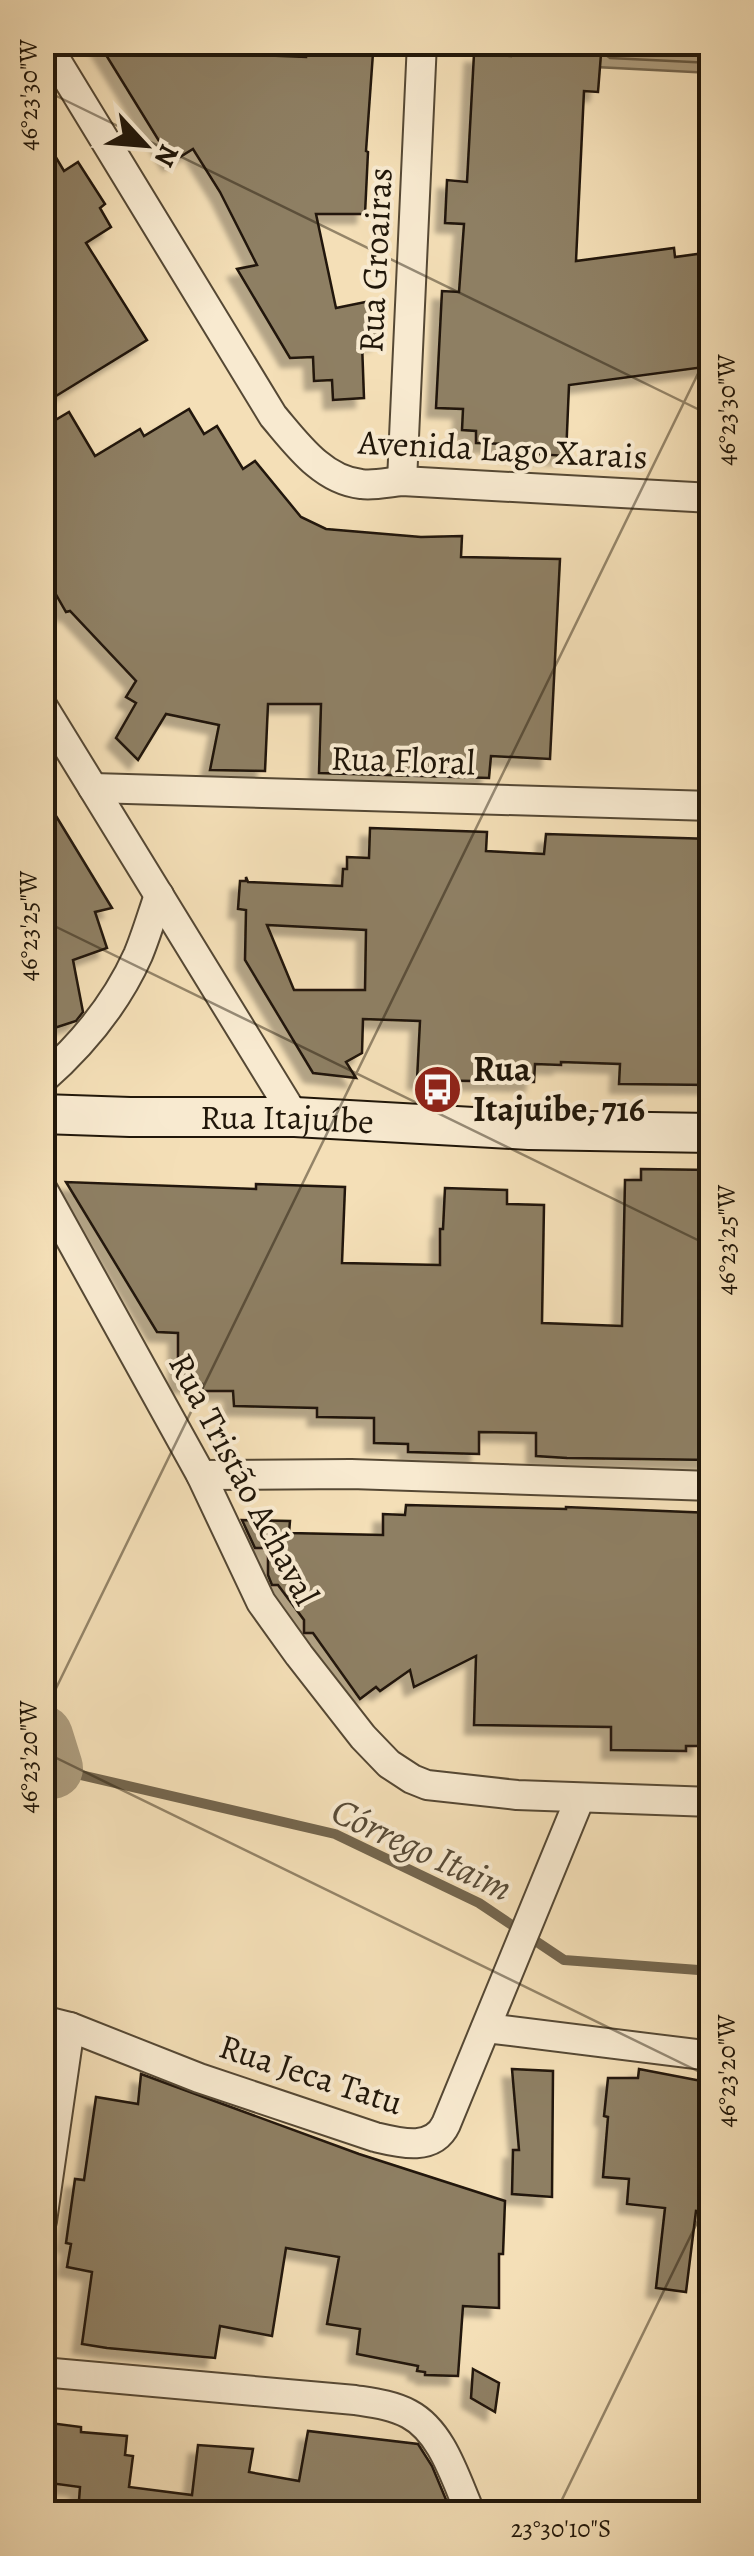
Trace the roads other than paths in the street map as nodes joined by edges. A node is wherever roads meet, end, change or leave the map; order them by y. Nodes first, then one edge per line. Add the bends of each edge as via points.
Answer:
1 (45, 42) edge
2 (422, 42) edge
3 (402, 481) junction
4 (712, 498) edge
5 (42, 705) edge
6 (93, 788) junction
7 (712, 806) edge
8 (160, 895) junction
9 (42, 1080) edge
10 (42, 1114) edge
11 (296, 1116) junction
12 (712, 1132) edge
13 (42, 1188) edge
14 (201, 1476) junction
15 (712, 1486) edge
16 (580, 1798) junction
17 (712, 1802) edge
18 (56, 2024) edge
19 (486, 2028) junction
20 (712, 2056) edge
21 (42, 2221) edge
22 (42, 2372) edge
23 (471, 2514) edge

1 - 3 street, Avenida Lago Xarais via 273,416 310,459 341,478 361,484
2 - 3 street, Rua Groairas
3 - 4 street, Avenida Lago Xarais
5 - 6 street
6 - 7 street, Rua Floral
6 - 8 street
8 - 9 street via 138,956 110,1005
8 - 11 street
10 - 11 main road, Rua Itajuíbe
11 - 12 main road, Rua Itajuíbe via 529,1130
13 - 14 street, Rua Tristão Achaval
14 - 15 street
14 - 16 street, Rua Tristão Achaval via 262,1602 389,1764 427,1785
16 - 17 street, Rua Tristão Achaval
16 - 19 street, Rua Jeca Tatu
18 - 19 street, Rua Jeca Tatu via 404,2144 442,2132
18 - 21 street
19 - 20 street
22 - 23 street via 386,2405 412,2416 436,2438

